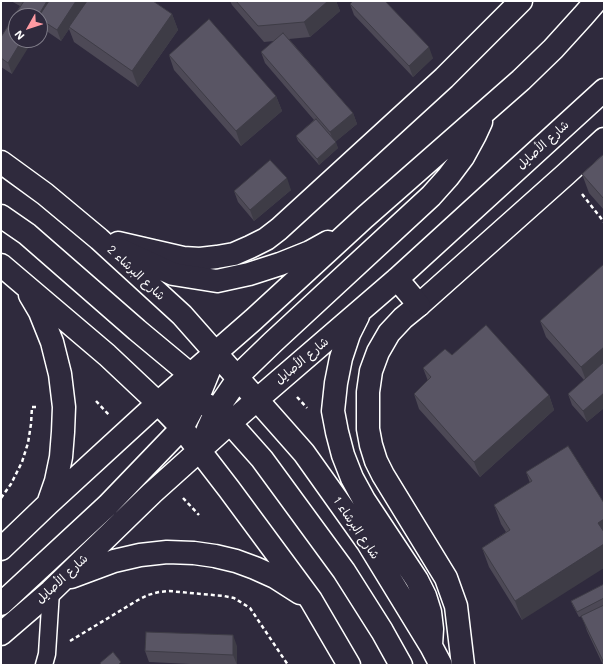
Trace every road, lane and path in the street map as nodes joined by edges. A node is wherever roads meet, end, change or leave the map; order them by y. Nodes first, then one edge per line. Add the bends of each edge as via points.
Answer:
1 (521, 1) edge
2 (596, 1) edge
3 (604, 90) edge
4 (486, 112) junction
5 (604, 139) edge
6 (1, 162) edge
7 (566, 174) junction
8 (1, 216) edge
9 (365, 217) junction
10 (604, 222) edge
11 (99, 239) junction
12 (1, 265) edge
13 (397, 279) junction
14 (23, 283) junction
15 (419, 305) junction
16 (360, 312) junction
17 (216, 353) junction
18 (197, 387) junction
19 (257, 400) junction
20 (228, 402) junction
21 (158, 403) junction
22 (64, 407) junction
23 (182, 428) junction
24 (200, 450) junction
25 (1, 498) edge
26 (48, 504) junction
27 (1, 548) edge
28 (56, 586) junction
29 (311, 600) junction
30 (1, 604) edge
31 (1, 634) edge
32 (436, 656) edge
33 (46, 660) edge
34 (288, 665) edge
35 (348, 665) edge
36 (401, 665) edge
37 (463, 665) edge

1 - 11 street via 444,78 266,239 234,254 200,259 183,258
2 - 4 street via 553,50
3 - 13 street, شارع الأصايل
4 - 9 street
4 - 20 street via 463,157 448,177 431,196 259,354 244,370
5 - 7 street
6 - 11 street, شارع البرشاء 2 via 45,194
7 - 10 path
7 - 15 street
8 - 18 street via 26,234
9 - 11 street via 310,252 248,274 217,280 173,274
9 - 17 street
11 - 17 street, شارع البرشاء 2 via 182,316
12 - 14 street
13 - 15 street
13 - 16 street, شارع الأصايل
14 - 21 street
14 - 22 street via 40,312 52,342 60,374
15 - 37 street via 389,333 378,352 371,371 368,392 368,429 376,461 446,578 456,606
16 - 19 street, شارع الأصايل
16 - 32 street via 349,334 336,383 333,411 337,432 352,478 425,596 430,612
17 - 18 street
17 - 20 street, شارع البرشاء 2
18 - 20 street via 207,405
18 - 21 street
18 - 23 street
19 - 20 street, شارع الأصايل
19 - 20 street, شارع البرشاء 2
19 - 32 street, شارع البرشاء 1 via 304,453 368,543
20 - 24 street, شارع الأصايل
20 - 36 street via 262,460 344,570
21 - 23 street
21 - 26 street
22 - 25 path via 32,407 28,443 22,462
22 - 26 street via 61,457
23 - 24 street
23 - 30 street via 108,505
24 - 28 street, شارع الأصايل
24 - 29 street
26 - 27 street
28 - 29 street via 114,561 167,552 194,553 229,559 255,568 275,577
28 - 31 street, شارع الأصايل
28 - 33 lane
29 - 35 street
33 - 34 path via 138,600 148,595 169,591 224,596 242,602 250,608

